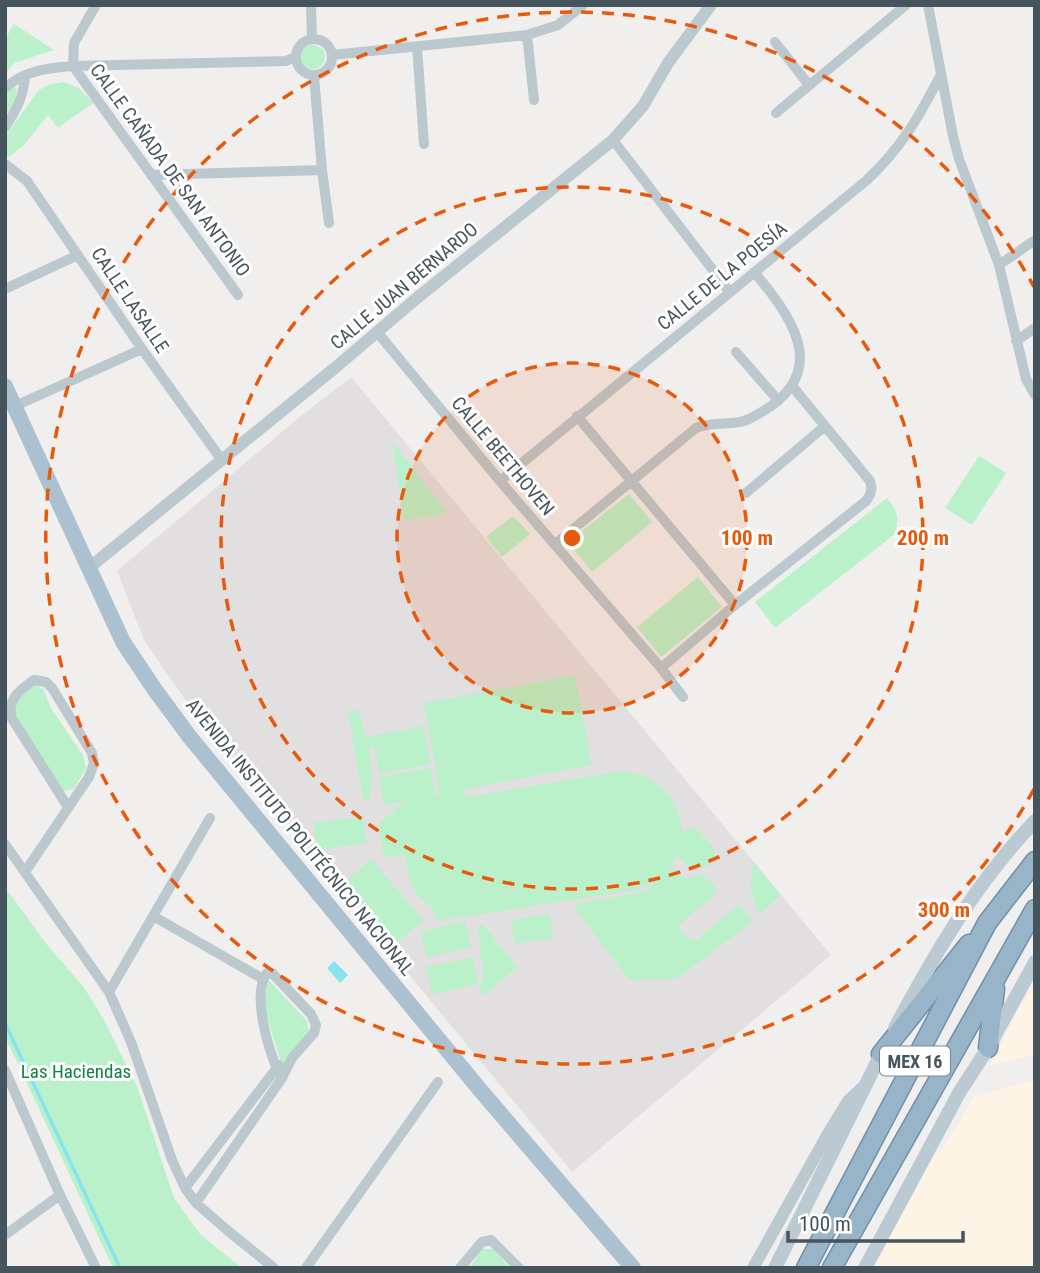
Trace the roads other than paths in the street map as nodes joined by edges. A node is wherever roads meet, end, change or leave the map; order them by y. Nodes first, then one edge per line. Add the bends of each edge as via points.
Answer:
1 (96, 5) edge
2 (311, 5) edge
3 (583, 5) edge
4 (711, 5) edge
5 (906, 5) edge
6 (928, 5) edge
7 (527, 35) junction
8 (312, 39) junction
9 (775, 42) dead end
10 (417, 46) junction
11 (332, 55) junction
12 (295, 57) junction
13 (73, 66) junction
14 (25, 75) junction
15 (314, 76) junction
16 (940, 76) junction
17 (809, 85) junction
18 (5, 88) edge
19 (534, 100) dead end
20 (776, 113) dead end
21 (5, 127) edge
22 (613, 140) junction
23 (425, 144) dead end
24 (6, 165) edge
25 (321, 170) junction
26 (151, 175) junction
27 (330, 223) dead end
28 (1035, 240) edge
29 (78, 255) junction
30 (999, 265) junction
31 (754, 272) junction
32 (5, 289) edge
33 (729, 291) junction
34 (238, 295) dead end
35 (1035, 328) edge
36 (377, 332) junction
37 (1016, 341) junction
38 (142, 349) junction
39 (736, 352) dead end
40 (5, 386) edge
41 (793, 387) junction
42 (1035, 394) edge
43 (778, 399) junction
44 (15, 406) junction
45 (577, 416) junction
46 (825, 426) junction
47 (221, 459) junction
48 (632, 480) junction
49 (500, 481) junction
50 (746, 493) dead end
51 (555, 544) junction
52 (90, 568) junction
53 (735, 605) junction
54 (661, 668) junction
55 (683, 697) dead end
56 (68, 807) junction
57 (210, 818) dead end
58 (1035, 821) edge
59 (5, 844) edge
60 (1035, 861) edge
61 (25, 872) junction
62 (1035, 909) edge
63 (153, 916) junction
64 (988, 923) junction
65 (1035, 962) edge
66 (1000, 968) junction
67 (263, 979) junction
68 (109, 992) junction
69 (988, 1048) junction
70 (881, 1054) junction
71 (292, 1058) junction
72 (276, 1067) junction
73 (5, 1070) edge
74 (282, 1078) junction
75 (438, 1082) dead end
76 (865, 1086) junction
77 (9, 1087) edge
78 (185, 1188) junction
79 (60, 1195) junction
80 (196, 1203) junction
81 (5, 1235) edge
82 (96, 1268) edge
83 (274, 1268) edge
84 (306, 1268) edge
85 (460, 1268) edge
86 (519, 1268) edge
87 (633, 1268) edge
88 (753, 1268) edge
89 (775, 1268) edge
90 (806, 1268) edge
91 (832, 1268) edge
92 (865, 1268) edge

1 - 13 street via 74,43
2 - 8 street
3 - 7 street via 558,25
4 - 22 street, CALLE JUAN BERNARDO via 643,106
5 - 17 street
6 - 16 street
7 - 10 street
7 - 19 street
8 - 11 street via 327,45
8 - 12 street via 298,47
9 - 17 street
10 - 11 street
10 - 23 street
11 - 15 street via 330,67
12 - 13 street via 286,61
12 - 15 street via 303,72
13 - 14 street
13 - 26 street, CALLE CAÑADA DE SAN ANTONIO
14 - 18 street
14 - 21 street via 18,109
15 - 25 street
16 - 30 street via 959,159
16 - 31 street, CALLE DE LA POESÍA via 911,131 890,158
17 - 20 street
22 - 33 street
22 - 36 street, CALLE JUAN BERNARDO
24 - 29 street, CALLE LASALLE via 27,181
25 - 26 street
25 - 27 street
26 - 34 street, CALLE CAÑADA DE SAN ANTONIO
28 - 30 street
29 - 32 street
29 - 38 street, CALLE LASALLE
30 - 37 street
31 - 33 street, CALLE DE LA POESÍA
31 - 41 street via 798,338 799,376
33 - 45 street, CALLE DE LA POESÍA
35 - 37 street
36 - 47 street, CALLE JUAN BERNARDO
36 - 49 street, CALLE BEETHOVEN
37 - 42 street via 1026,380
38 - 44 street
38 - 47 street, CALLE LASALLE
39 - 43 street
40 - 44 main road, AVENIDA INSTITUTO POLITÉCNICO NACIONAL
41 - 43 street
41 - 46 street
43 - 48 street via 748,420 696,428
44 - 52 main road, AVENIDA INSTITUTO POLITÉCNICO NACIONAL
45 - 48 street
45 - 49 street, CALLE DE LA POESÍA
46 - 50 street
46 - 53 street via 870,481 872,491 866,501
47 - 52 street, CALLE JUAN BERNARDO
48 - 51 street
48 - 53 street
49 - 51 street, CALLE BEETHOVEN
51 - 54 street, CALLE BEETHOVEN
52 - 87 main road, AVENIDA INSTITUTO POLITÉCNICO NACIONAL via 123,642 189,736 489,1101
53 - 54 street
54 - 55 street, CALLE BEETHOVEN
56 - 56 street via 89,777 93,758 52,688 34,680 18,691 11,717
56 - 61 street
57 - 63 street
58 - 70 main road via 975,893
59 - 61 street
60 - 64 highway, MEX 16
61 - 68 street
62 - 66 highway, MEX 16
63 - 67 street
63 - 68 street
64 - 70 highway
64 - 90 highway, MEX 16
65 - 69 main road
66 - 69 highway
66 - 91 highway, MEX 16
67 - 71 street via 272,974 315,1020 314,1033
67 - 72 street via 260,1000
68 - 78 street
69 - 92 main road
70 - 76 main road
71 - 72 street
71 - 74 street
72 - 74 street
72 - 78 street
73 - 77 street
74 - 80 street
75 - 84 street
76 - 88 street via 848,1101
76 - 89 main road
77 - 79 street
78 - 80 street
79 - 81 street
79 - 82 street
80 - 83 street
85 - 86 street via 482,1242 491,1240

